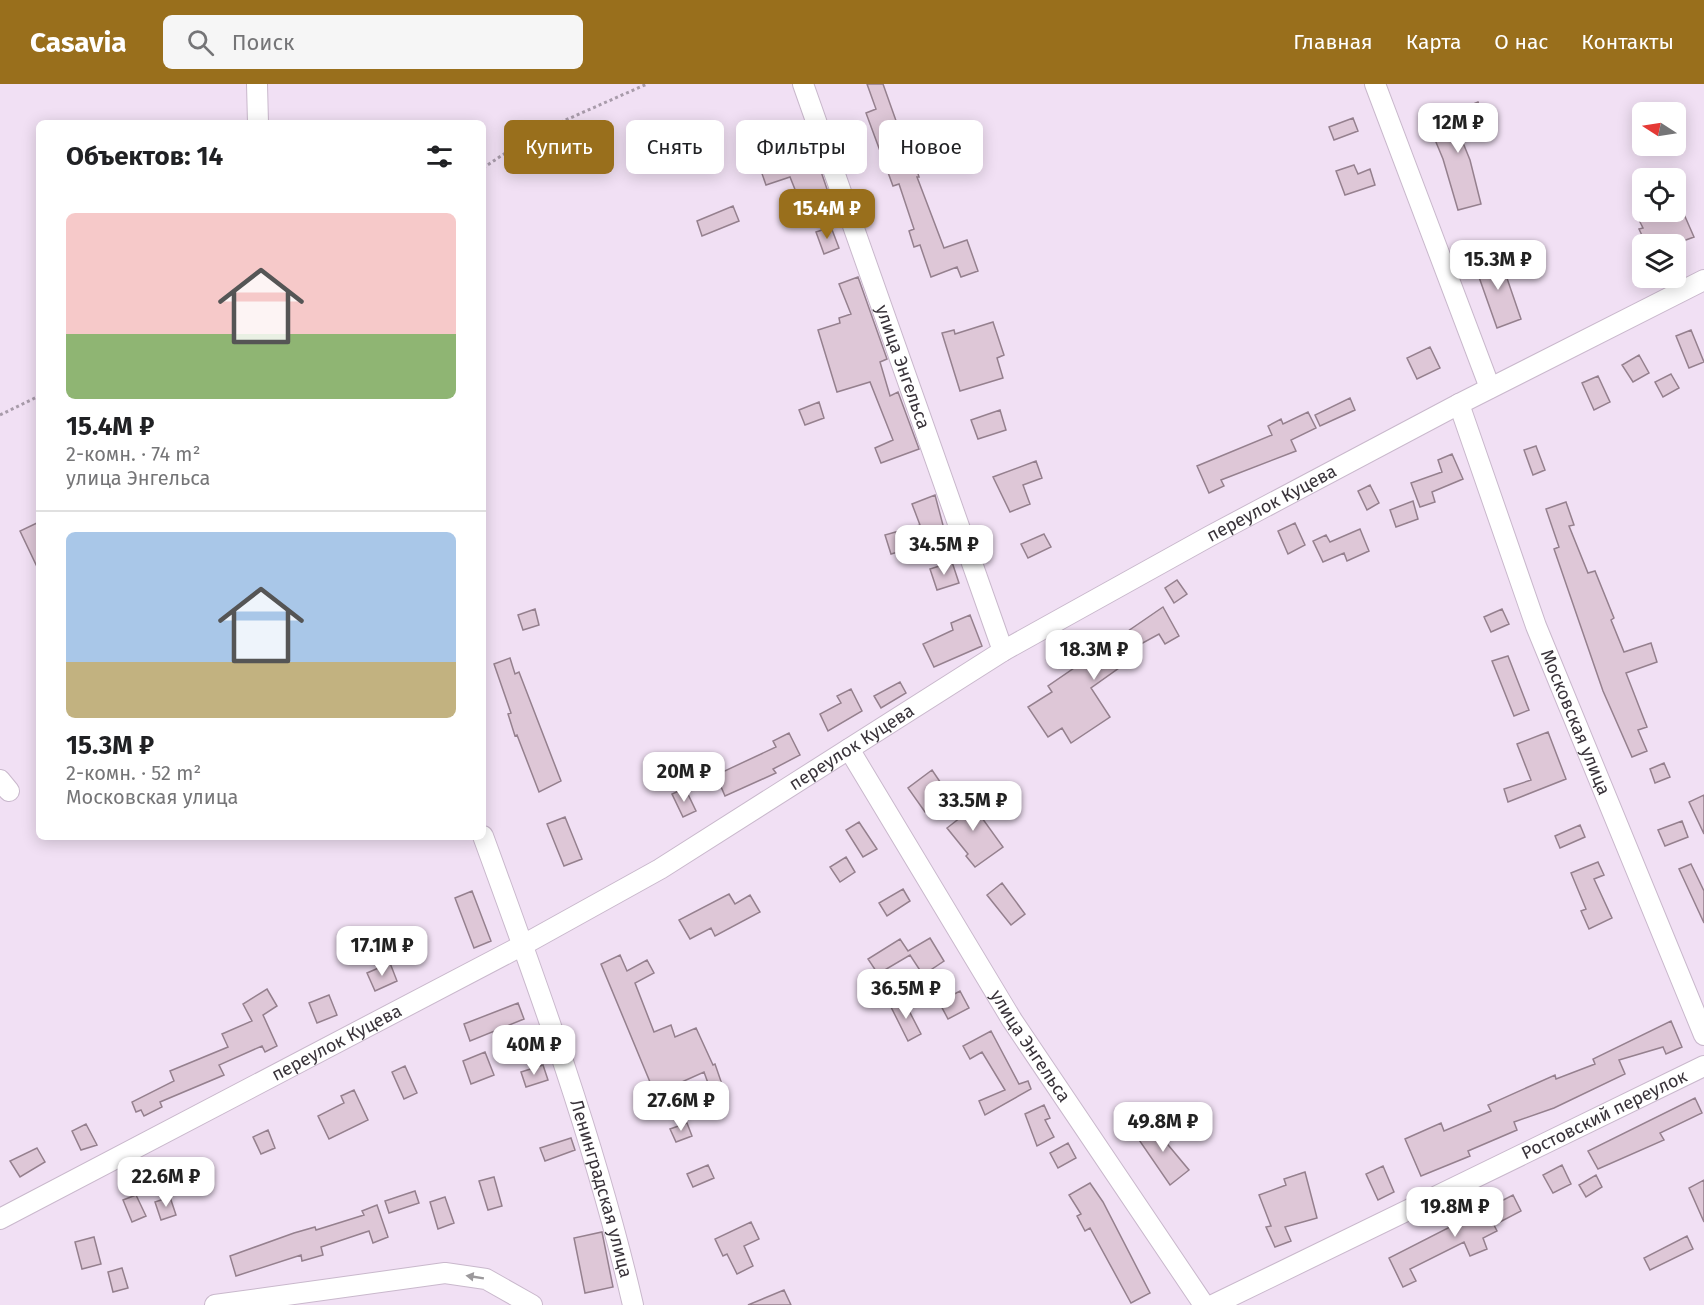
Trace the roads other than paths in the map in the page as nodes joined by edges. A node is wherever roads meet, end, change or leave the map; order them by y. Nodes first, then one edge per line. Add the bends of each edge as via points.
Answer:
1 (257, 84) edge
2 (803, 84) edge
3 (1375, 84) edge
4 (258, 120) edge
5 (1704, 280) edge
6 (1490, 388) junction
7 (1459, 404) junction
8 (1003, 651) junction
9 (849, 749) junction
10 (484, 840) edge
11 (523, 945) junction
12 (1704, 1035) edge
13 (1704, 1066) edge
14 (0, 1219) edge
15 (530, 1303) edge
16 (215, 1305) edge
17 (633, 1305) edge
18 (1203, 1305) edge
19 (1213, 1305) edge

1 - 4 street
2 - 8 street, улица Энгельса
3 - 6 street
5 - 6 street, переулок Куцева
6 - 7 street, переулок Куцева
7 - 8 street, переулок Куцева
7 - 12 street, Московская улица via 1536,626
8 - 9 street, переулок Куцева
9 - 11 street, переулок Куцева via 660,869
9 - 18 street, улица Энгельса via 1012,1020
10 - 11 street, Ленинградская улица
11 - 14 street, переулок Куцева
11 - 17 street, Ленинградская улица via 580,1115
13 - 19 street, Ростовский переулок
15 -> 16 street via 486,1279 445,1273

